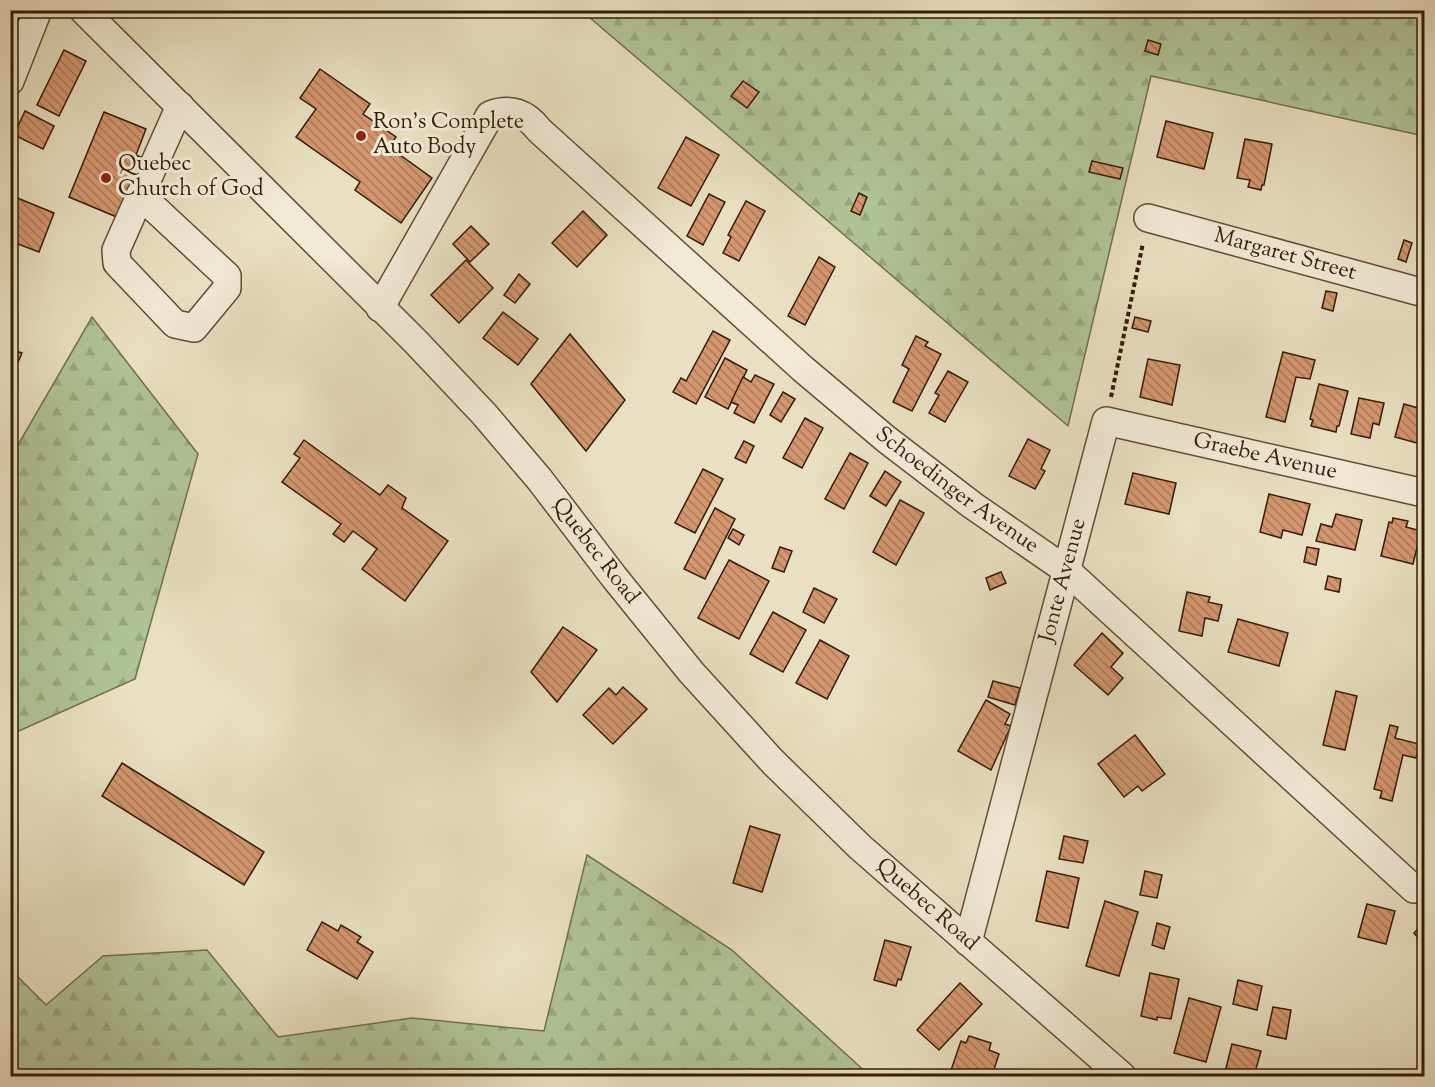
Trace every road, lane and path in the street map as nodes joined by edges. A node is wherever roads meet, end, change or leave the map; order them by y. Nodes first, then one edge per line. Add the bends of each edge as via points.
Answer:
1 (38, 10) edge
2 (83, 10) edge
3 (10, 81) edge
4 (180, 106) junction
5 (140, 195) junction
6 (1148, 218) joint
7 (1425, 293) edge
8 (380, 308) junction
9 (1106, 421) junction
10 (1425, 494) edge
11 (1066, 570) junction
12 (1414, 889) dead end
13 (968, 942) junction
14 (1122, 1077) edge

1 - 3 street
2 - 4 street, Quebec Road
4 - 5 street
4 - 8 street, Quebec Road
5 - 5 street via 116,250 117,263 175,324 194,328 227,288 227,276
6 - 7 street, Margaret Street
6 - 9 path
8 - 11 street, Schoedinger Avenue via 490,115 506,111 523,114 803,369 878,432 972,505
8 - 13 street, Quebec Road via 484,414 691,672 773,762 860,847
9 - 10 street, Graebe Avenue
9 - 11 street, Jonte Avenue
11 - 12 street, Schoedinger Avenue
11 - 13 street, Jonte Avenue
13 - 14 street, Quebec Road

